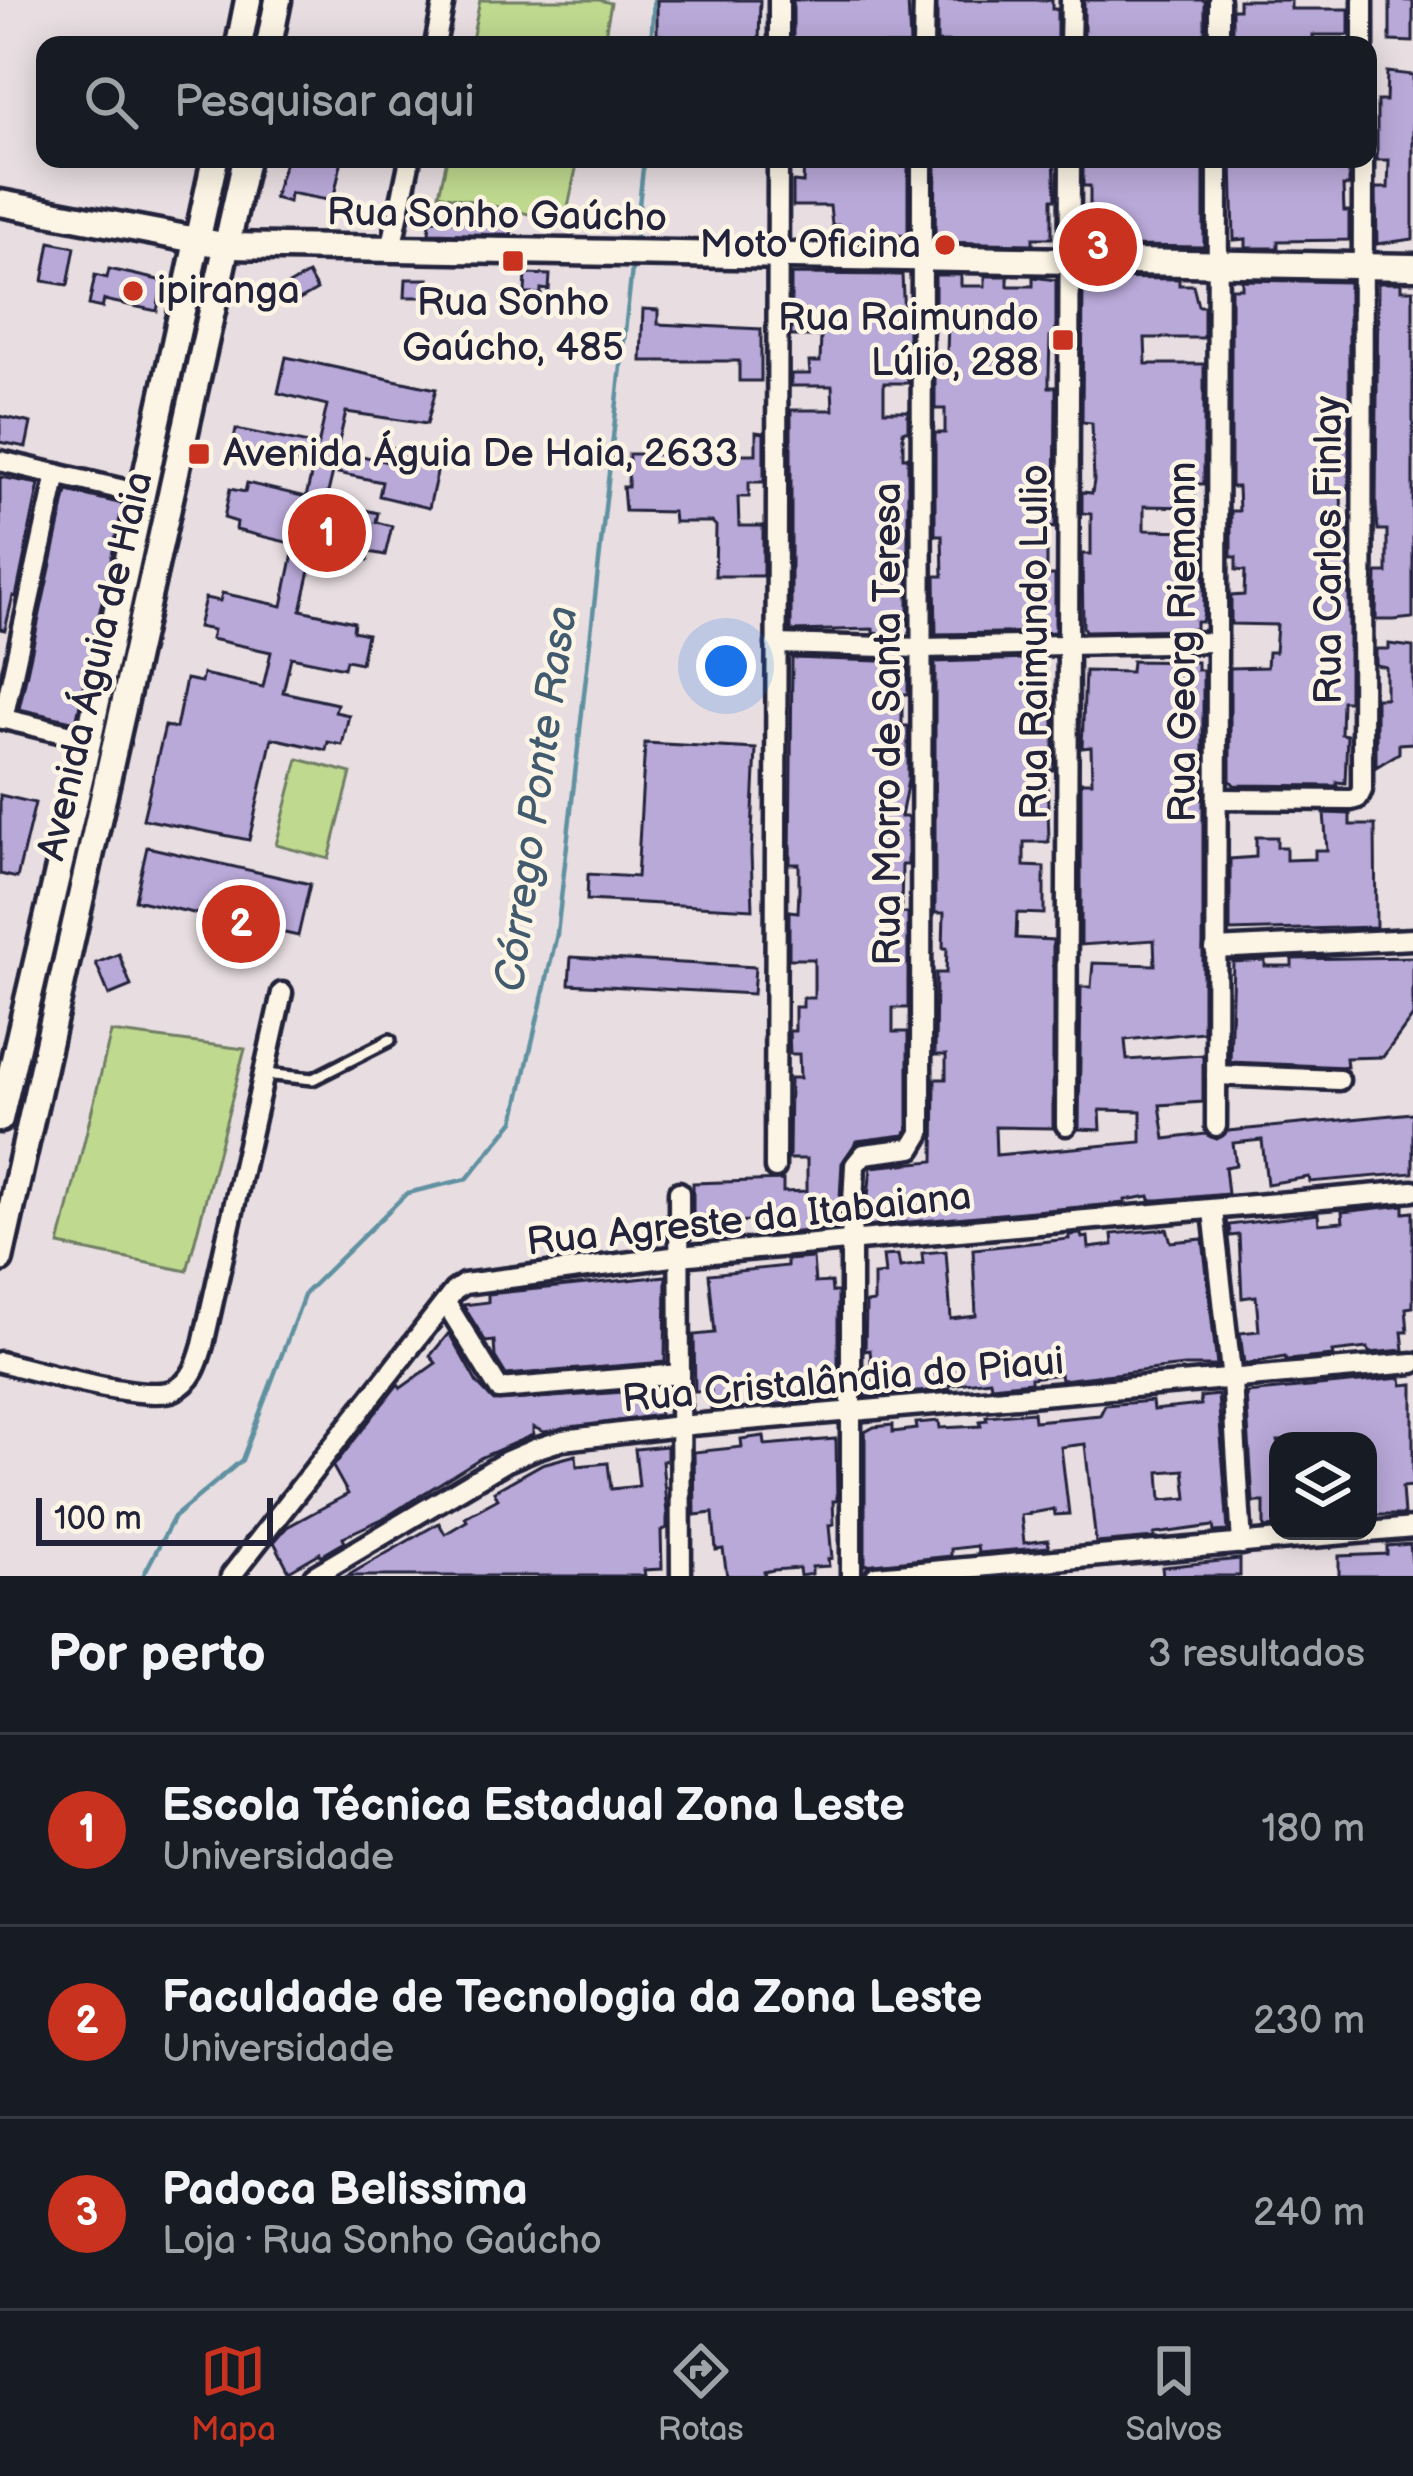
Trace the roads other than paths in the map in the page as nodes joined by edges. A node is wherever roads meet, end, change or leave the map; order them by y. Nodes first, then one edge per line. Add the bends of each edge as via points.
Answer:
1 (248, 0) edge
2 (278, 0) edge
3 (444, 0) edge
4 (779, 0) edge
5 (924, 0) edge
6 (1070, 0) edge
7 (1219, 0) edge
8 (1363, 0) edge
9 (241, 36) edge
10 (271, 36) edge
11 (437, 36) edge
12 (779, 36) edge
13 (923, 36) edge
14 (1070, 36) edge
15 (1219, 36) edge
16 (1363, 36) edge
17 (213, 168) edge
18 (244, 168) edge
19 (408, 168) edge
20 (778, 168) edge
21 (922, 168) edge
22 (1070, 168) edge
23 (1218, 168) edge
24 (1363, 168) edge
25 (0, 202) edge
26 (198, 242) junction
27 (228, 247) junction
28 (391, 250) junction
29 (777, 259) junction
30 (921, 259) junction
31 (1069, 263) junction
32 (1217, 263) junction
33 (1363, 264) junction
34 (1413, 266) edge
35 (0, 461) edge
36 (57, 474) junction
37 (140, 494) junction
38 (1216, 642) junction
39 (776, 644) junction
40 (1068, 647) junction
41 (922, 648) junction
42 (1, 718) edge
43 (88, 739) junction
44 (1216, 799) junction
45 (1413, 939) edge
46 (1215, 949) junction
47 (282, 993) dead end
48 (390, 1040) dead end
49 (264, 1074) junction
50 (1216, 1076) junction
51 (1339, 1080) dead end
52 (0, 1119) edge
53 (1066, 1125) dead end
54 (1216, 1126) dead end
55 (775, 1168) dead end
56 (1413, 1191) edge
57 (679, 1192) dead end
58 (7, 1195) edge
59 (1213, 1211) junction
60 (851, 1240) junction
61 (679, 1256) junction
62 (0, 1259) edge
63 (446, 1303) junction
64 (0, 1362) edge
65 (1413, 1364) edge
66 (680, 1373) junction
67 (1232, 1381) junction
68 (851, 1412) junction
69 (679, 1426) junction
70 (1413, 1528) edge
71 (1242, 1544) junction
72 (1053, 1561) junction
73 (231, 1576) edge
74 (314, 1576) edge
75 (681, 1576) edge
76 (851, 1576) edge
77 (876, 1576) edge
78 (1027, 1576) edge

1 - 9 main road
2 - 10 main road
3 - 11 street
4 - 12 street
5 - 13 street
6 - 14 street
7 - 15 street
8 - 16 street
17 - 26 main road, Avenida Águia de Haia
18 - 27 main road, Avenida Águia de Haia
19 - 28 street
20 - 29 street
21 - 30 street, Rua Morro de Santa Teresa
22 - 31 street, Rua Raimundo Lulio
23 - 32 street, Rua Georg Riemann
24 - 33 street, Rua Carlos Finlay
25 - 26 main road, Rua Sonho Gaúcho
26 - 27 main road, Rua Sonho Gaúcho
26 - 37 main road, Avenida Águia de Haia
27 - 28 main road, Rua Sonho Gaúcho
27 - 58 main road, Avenida Águia de Haia
28 - 29 main road, Rua Sonho Gaúcho
29 - 30 main road, Rua Sonho Gaúcho
29 - 39 street
30 - 31 main road, Rua Sonho Gaúcho
30 - 41 street, Rua Morro de Santa Teresa
31 - 32 main road, Rua Sonho Gaúcho
31 - 40 street, Rua Raimundo Lulio
32 - 33 main road, Rua Sonho Gaúcho
32 - 38 street, Rua Georg Riemann
33 - 34 main road, Rua Sonho Gaúcho
33 - 44 street, Rua Carlos Finlay via 1362,790 1351,800
35 - 36 street
36 - 37 street
36 - 42 street
37 - 43 main road, Avenida Águia de Haia
38 - 40 street
38 - 44 street, Rua Georg Riemann
39 - 41 street
39 - 55 street
40 - 41 street
40 - 53 street, Rua Raimundo Lulio
41 - 60 street, Rua Morro de Santa Teresa via 921,1133 912,1148 857,1159
42 - 43 street
43 - 52 main road, Avenida Águia de Haia
44 - 46 street, Rua Georg Riemann
45 - 46 street
46 - 50 street, Rua Georg Riemann
47 - 49 street
48 - 49 lane via 313,1079
49 - 64 street via 189,1379 145,1394
50 - 51 street
50 - 54 street, Rua Georg Riemann
56 - 59 street, Rua Agreste da Itabaiana
57 - 61 street
58 - 62 main road, Avenida Águia de Haia
59 - 60 street, Rua Agreste da Itabaiana
59 - 67 street
60 - 61 street, Rua Agreste da Itabaiana
60 - 68 street
61 - 63 street, Rua Agreste da Itabaiana via 478,1280
61 - 66 street
63 - 66 street via 499,1389
63 - 73 street, Rua Agreste da Itabaiana
65 - 67 street, Rua Cristalândia do Piaui
66 - 69 street
67 - 68 street, Rua Cristalândia do Piaui
67 - 71 street
68 - 69 street, Rua Cristalândia do Piaui
68 - 76 street
69 - 74 street, Rua Cristalândia do Piaui via 535,1449
69 - 75 street
70 - 71 street
71 - 72 street
72 - 77 street
72 - 78 street

